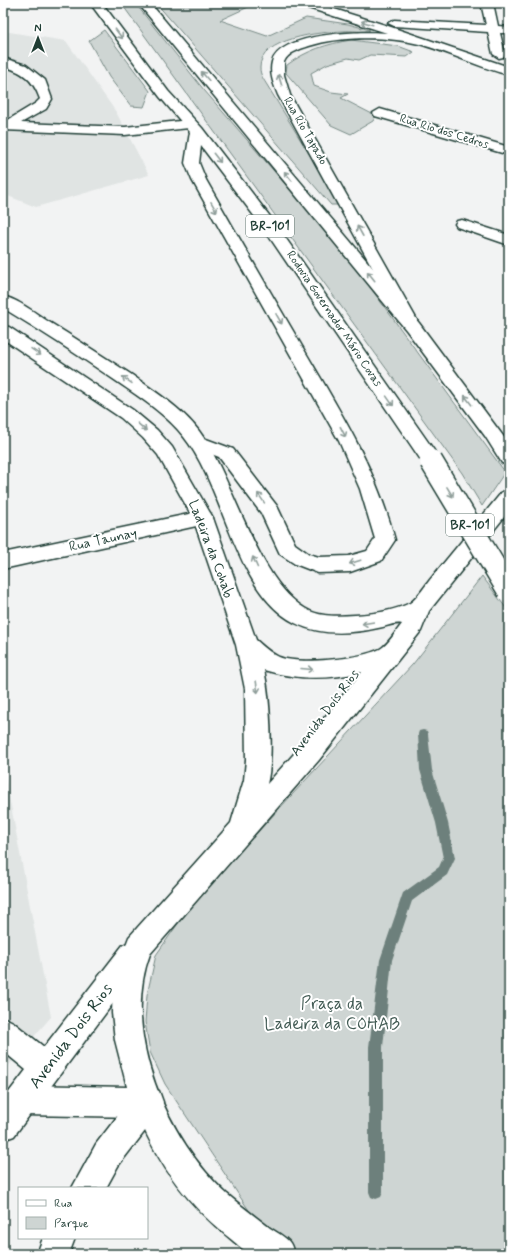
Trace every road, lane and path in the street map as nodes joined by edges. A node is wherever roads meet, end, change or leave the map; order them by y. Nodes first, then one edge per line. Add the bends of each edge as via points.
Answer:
1 (96, 3) edge
2 (144, 3) edge
3 (303, 3) edge
4 (487, 3) edge
5 (394, 23) dead end
6 (493, 29) junction
7 (509, 30) edge
8 (418, 40) junction
9 (500, 54) dead end
10 (3, 62) edge
11 (509, 71) edge
12 (380, 113) dead end
13 (6, 127) edge
14 (193, 128) junction
15 (509, 151) edge
16 (462, 224) dead end
17 (509, 240) edge
18 (3, 301) edge
19 (413, 327) junction
20 (3, 331) edge
21 (198, 442) junction
22 (509, 459) edge
23 (509, 497) edge
24 (203, 518) junction
25 (3, 561) edge
26 (509, 591) edge
27 (419, 608) junction
28 (247, 645) junction
29 (375, 659) junction
30 (243, 827) junction
31 (139, 946) junction
32 (3, 1032) edge
33 (47, 1068) junction
34 (23, 1100) junction
35 (148, 1102) junction
36 (3, 1125) edge
37 (89, 1187) edge
38 (59, 1239) edge
39 (53, 1254) edge
40 (278, 1254) edge

1 -> 14 main road, Rodovia Governador Mário Covas / BR-101 via 164,94
19 -> 2 main road, BR-101
8 -> 3 main road, Rua Rio Tapado
4 - 6 main road
5 - 6 main road
6 - 7 main road
6 - 9 main road
8 - 11 main road, Rua Rio Tapado
19 -> 8 main road, Rua Rio Tapado via 284,95 277,71 281,57 289,50 324,38 364,34
10 - 13 main road via 22,68 41,83 46,99 41,106
12 - 15 main road, Rua Rio dos Cedros
13 - 14 main road via 120,131
14 -> 21 main road via 192,163 199,180 325,396 371,491 385,540 374,556 350,564 318,565 302,559 287,549 270,511 246,476 226,453
14 -> 26 main road, Rodovia Governador Mário Covas / BR-101, bridge via 270,226 430,459
16 - 17 main road
21 -> 18 main road via 175,416 134,385
22 -> 19 main road, BR-101 via 492,432
20 -> 24 main road, Ladeira da Cohab via 127,414 150,434 176,468
27 -> 21 main road via 386,620 340,625 307,618 292,611 274,595 258,569
23 - 27 main road, Avenida Dois Rios
24 - 25 main road, Rua Taunay
24 - 28 main road, Ladeira da Cohab
27 - 29 main road, Avenida Dois Rios via 413,625
28 -> 29 main road via 271,663 290,667 328,669
28 -> 30 main road, Ladeira da Cohab via 257,689 259,732 256,780
29 - 30 main road, Avenida Dois Rios via 310,753
30 - 31 main road, Avenida Dois Rios
31 - 33 main road, Avenida Dois Rios
31 - 35 main road, Avenida Dois Rios via 127,986 127,1022 134,1060
32 - 33 main road
33 - 34 main road, Avenida Dois Rios
34 - 35 main road
34 - 36 main road, Avenida Dois Rios
35 - 37 main road via 107,1155
35 - 40 main road, Avenida Dois Rios via 156,1123 171,1149 200,1190
38 - 39 main road

